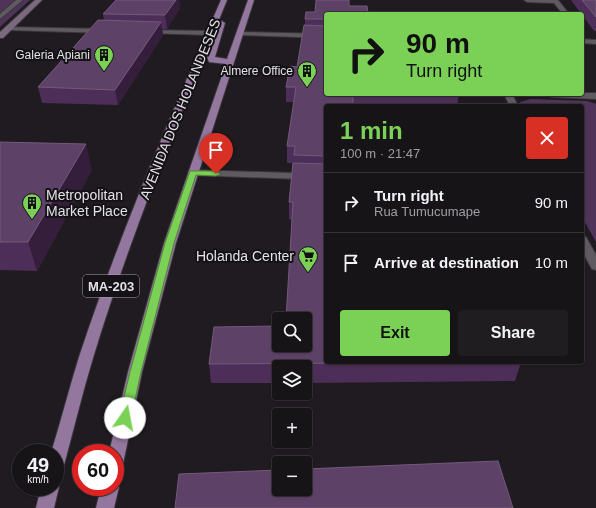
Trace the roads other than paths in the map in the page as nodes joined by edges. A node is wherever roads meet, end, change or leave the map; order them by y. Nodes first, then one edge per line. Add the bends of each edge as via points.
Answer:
1 (20, 0) edge
2 (39, 0) edge
3 (224, 0) edge
4 (527, 0) edge
5 (555, 0) edge
6 (249, 2) edge
7 (564, 12) edge
8 (218, 14) junction
9 (0, 17) edge
10 (8, 29) junction
11 (109, 31) edge
12 (140, 32) edge
13 (210, 34) junction
14 (240, 34) junction
15 (0, 36) edge
16 (324, 36) edge
17 (585, 41) edge
18 (596, 42) edge
19 (230, 62) junction
20 (584, 95) edge
21 (596, 96) edge
22 (193, 173) junction
23 (324, 177) edge
24 (584, 244) edge
25 (596, 266) edge
26 (62, 444) edge
27 (119, 444) edge
28 (48, 496) edge
29 (108, 496) edge
30 (45, 508) edge
31 (105, 508) edge

1 - 9 street
2 - 10 main road
3 - 8 main road, AVENIDA DOS HOLANDESES / MA-203
4 - 5 street
5 - 7 street
6 - 14 main road, AVENIDA DOS HOLANDESES / MA-203
8 - 13 main road, AVENIDA DOS HOLANDESES / MA-203
8 - 19 main road via 223,20 211,57 212,60
10 - 11 street
10 - 15 main road
12 - 13 street
13 - 26 main road, AVENIDA DOS HOLANDESES / MA-203 via 179,107 113,280 86,358
14 - 16 street
14 - 19 main road, AVENIDA DOS HOLANDESES / MA-203
17 - 18 street
19 - 22 main road, AVENIDA DOS HOLANDESES / MA-203
20 - 21 street
22 - 23 street
22 - 27 main road, AVENIDA DOS HOLANDESES / MA-203 via 170,243 135,372
24 - 25 street
28 - 30 main road
29 - 31 main road

